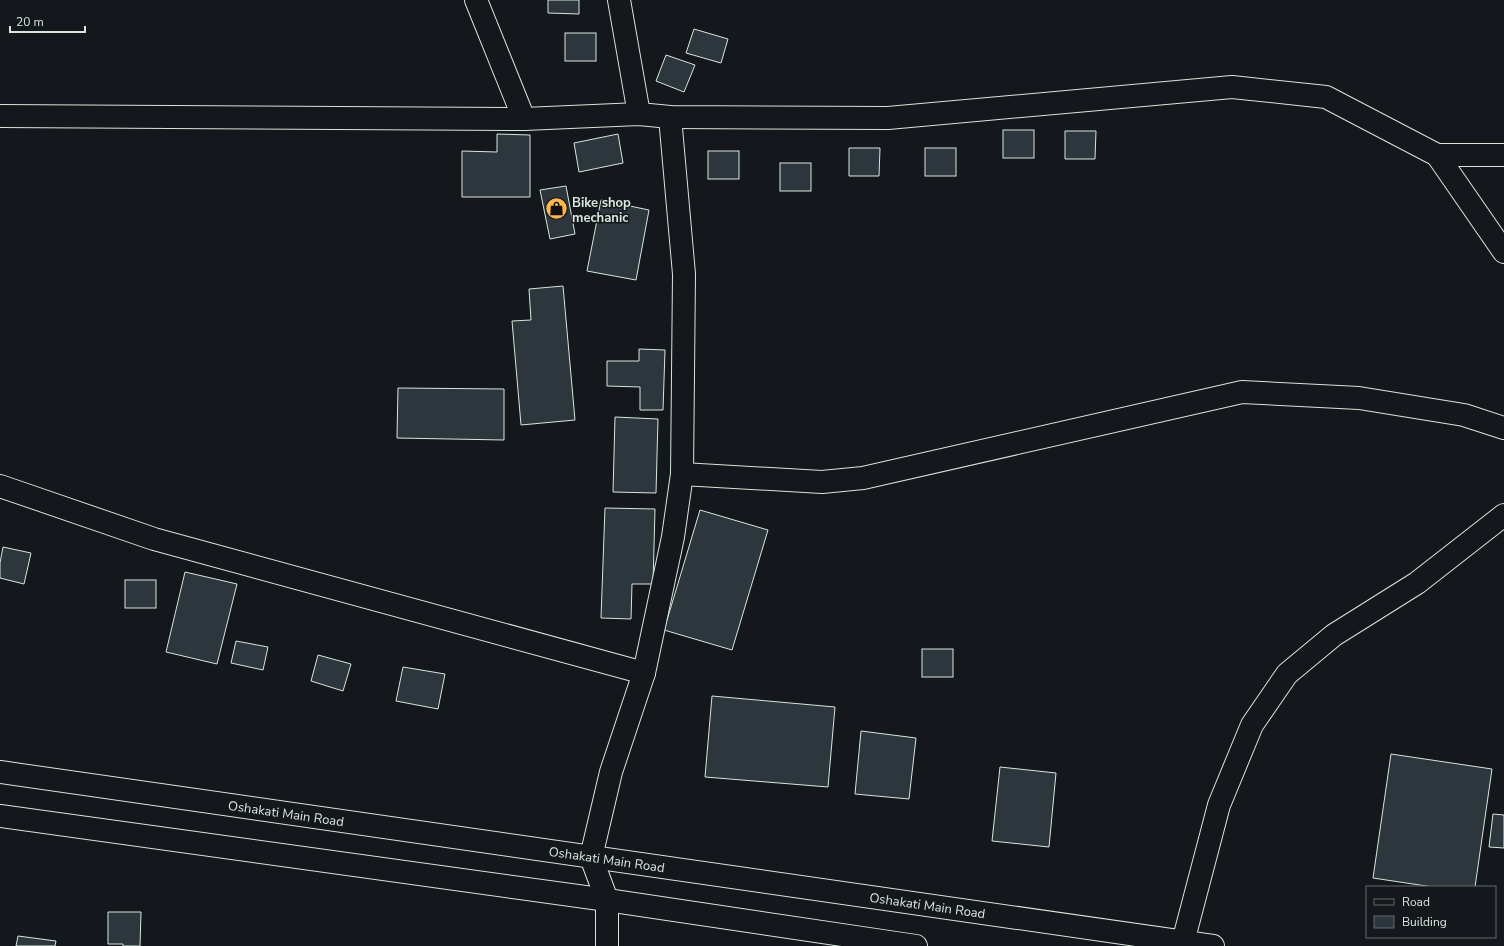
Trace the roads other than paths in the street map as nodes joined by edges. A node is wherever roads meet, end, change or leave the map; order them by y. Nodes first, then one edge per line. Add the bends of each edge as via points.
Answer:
1 (476, 0) edge
2 (618, 0) edge
3 (639, 114) junction
4 (0, 116) edge
5 (670, 117) junction
6 (524, 119) junction
7 (1437, 155) junction
8 (1504, 156) edge
9 (1504, 252) edge
10 (1504, 428) edge
11 (682, 474) junction
12 (0, 486) edge
13 (1504, 516) edge
14 (644, 673) junction
15 (0, 772) edge
16 (0, 816) edge
17 (591, 857) junction
18 (607, 900) junction
19 (1183, 942) junction
20 (606, 946) edge
21 (916, 946) edge
22 (1213, 946) edge

1 - 6 street
2 - 3 street
3 - 5 street
3 - 6 street
4 - 6 street
5 - 7 street via 888,118 1232,87 1326,97
5 - 11 street via 684,274
7 - 8 street
7 - 9 street
10 - 11 street via 1464,415 1359,398 1242,392 863,478 822,482
11 - 14 street via 672,538
12 - 14 street via 154,539
13 - 19 street via 1417,583 1334,635 1287,674 1252,725 1219,805
14 - 17 street via 611,772
15 - 17 street, Oshakati Main Road
16 - 18 street
17 - 18 street
17 - 19 street, Oshakati Main Road
18 - 20 street
18 - 21 street
19 - 22 street, Oshakati Main Road

